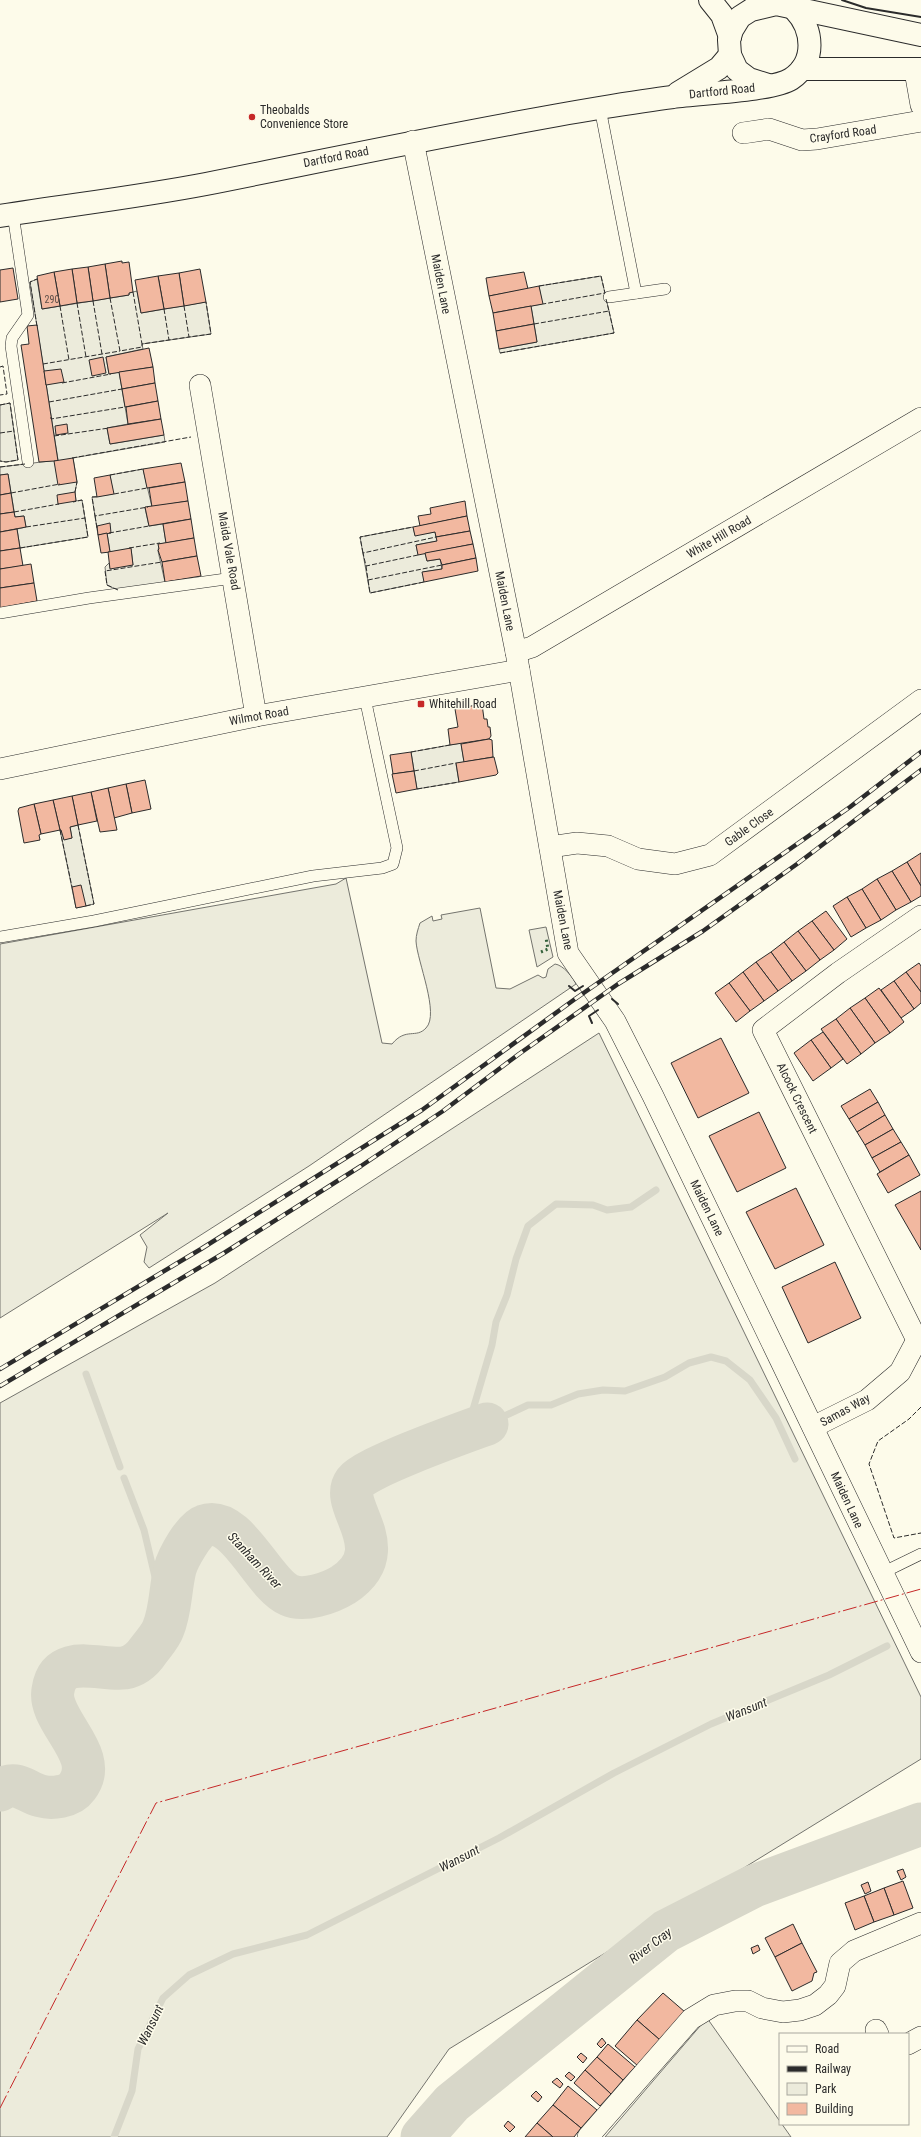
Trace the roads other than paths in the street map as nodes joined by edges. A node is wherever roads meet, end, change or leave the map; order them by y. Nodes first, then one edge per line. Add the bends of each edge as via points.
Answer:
1 (710, 0) edge
2 (779, 5) edge
3 (921, 35) edge
4 (730, 46) junction
5 (802, 69) junction
6 (918, 70) edge
7 (772, 86) junction
8 (672, 97) junction
9 (921, 105) edge
10 (600, 108) junction
11 (921, 121) edge
12 (743, 132) dead end
13 (413, 141) junction
14 (6, 215) edge
15 (665, 289) dead end
16 (636, 293) junction
17 (609, 297) dead end
18 (200, 385) dead end
19 (921, 418) edge
20 (28, 462) dead end
21 (233, 578) junction
22 (0, 613) edge
23 (517, 661) junction
24 (365, 698) junction
25 (921, 700) edge
26 (256, 716) junction
27 (0, 769) edge
28 (550, 847) junction
29 (920, 918) edge
30 (0, 937) edge
31 (919, 1339) edge
32 (813, 1428) junction
33 (921, 1554) edge
34 (882, 1572) junction
35 (921, 1652) edge
36 (921, 1924) edge
37 (921, 2037) edge
38 (909, 2043) edge
39 (588, 2137) edge

1 - 4 main road via 722,15
2 - 3 main road
2 - 4 main road via 751,10 740,17
2 - 5 main road via 806,24 810,45
4 - 7 main road via 737,70 749,79
4 - 8 main road, Dartford Road via 719,68
5 - 6 main road
5 - 7 main road via 791,79
6 - 9 street
7 - 8 main road, Dartford Road
8 - 10 main road, Dartford Road
10 - 13 main road, Dartford Road
10 - 16 lane
11 - 12 street, Crayford Road via 802,140 768,129
13 - 14 main road, Dartford Road via 204,184
13 - 23 street, Maiden Lane
14 - 20 lane via 28,310 26,319 12,338 11,346
15 - 16 lane
16 - 17 lane
18 - 21 street, Maida Vale Road
19 - 23 street, White Hill Road via 532,647
21 - 22 lane
21 - 26 street, Maida Vale Road
23 - 24 street, Wilmot Road
23 - 28 street, Maiden Lane
24 - 26 street, Wilmot Road
24 - 30 lane via 397,848 393,864 382,868 313,876 94,921
25 - 28 street, Gable Close via 710,855 675,864 638,859 608,846 577,843
26 - 27 street, Wilmot Road
28 - 32 street, Maiden Lane via 568,953 615,1021
29 - 31 street, Alcock Crescent via 838,973 764,1030
31 - 32 street, Samas Way via 900,1372 873,1395
32 - 34 street, Maiden Lane
33 - 34 lane
34 - 35 street, Maiden Lane
36 - 39 street via 854,1952 840,1963 835,1986 828,1996 815,2005 783,2012 762,2008 748,2001 735,2001 714,2005 691,2019
37 - 38 street

